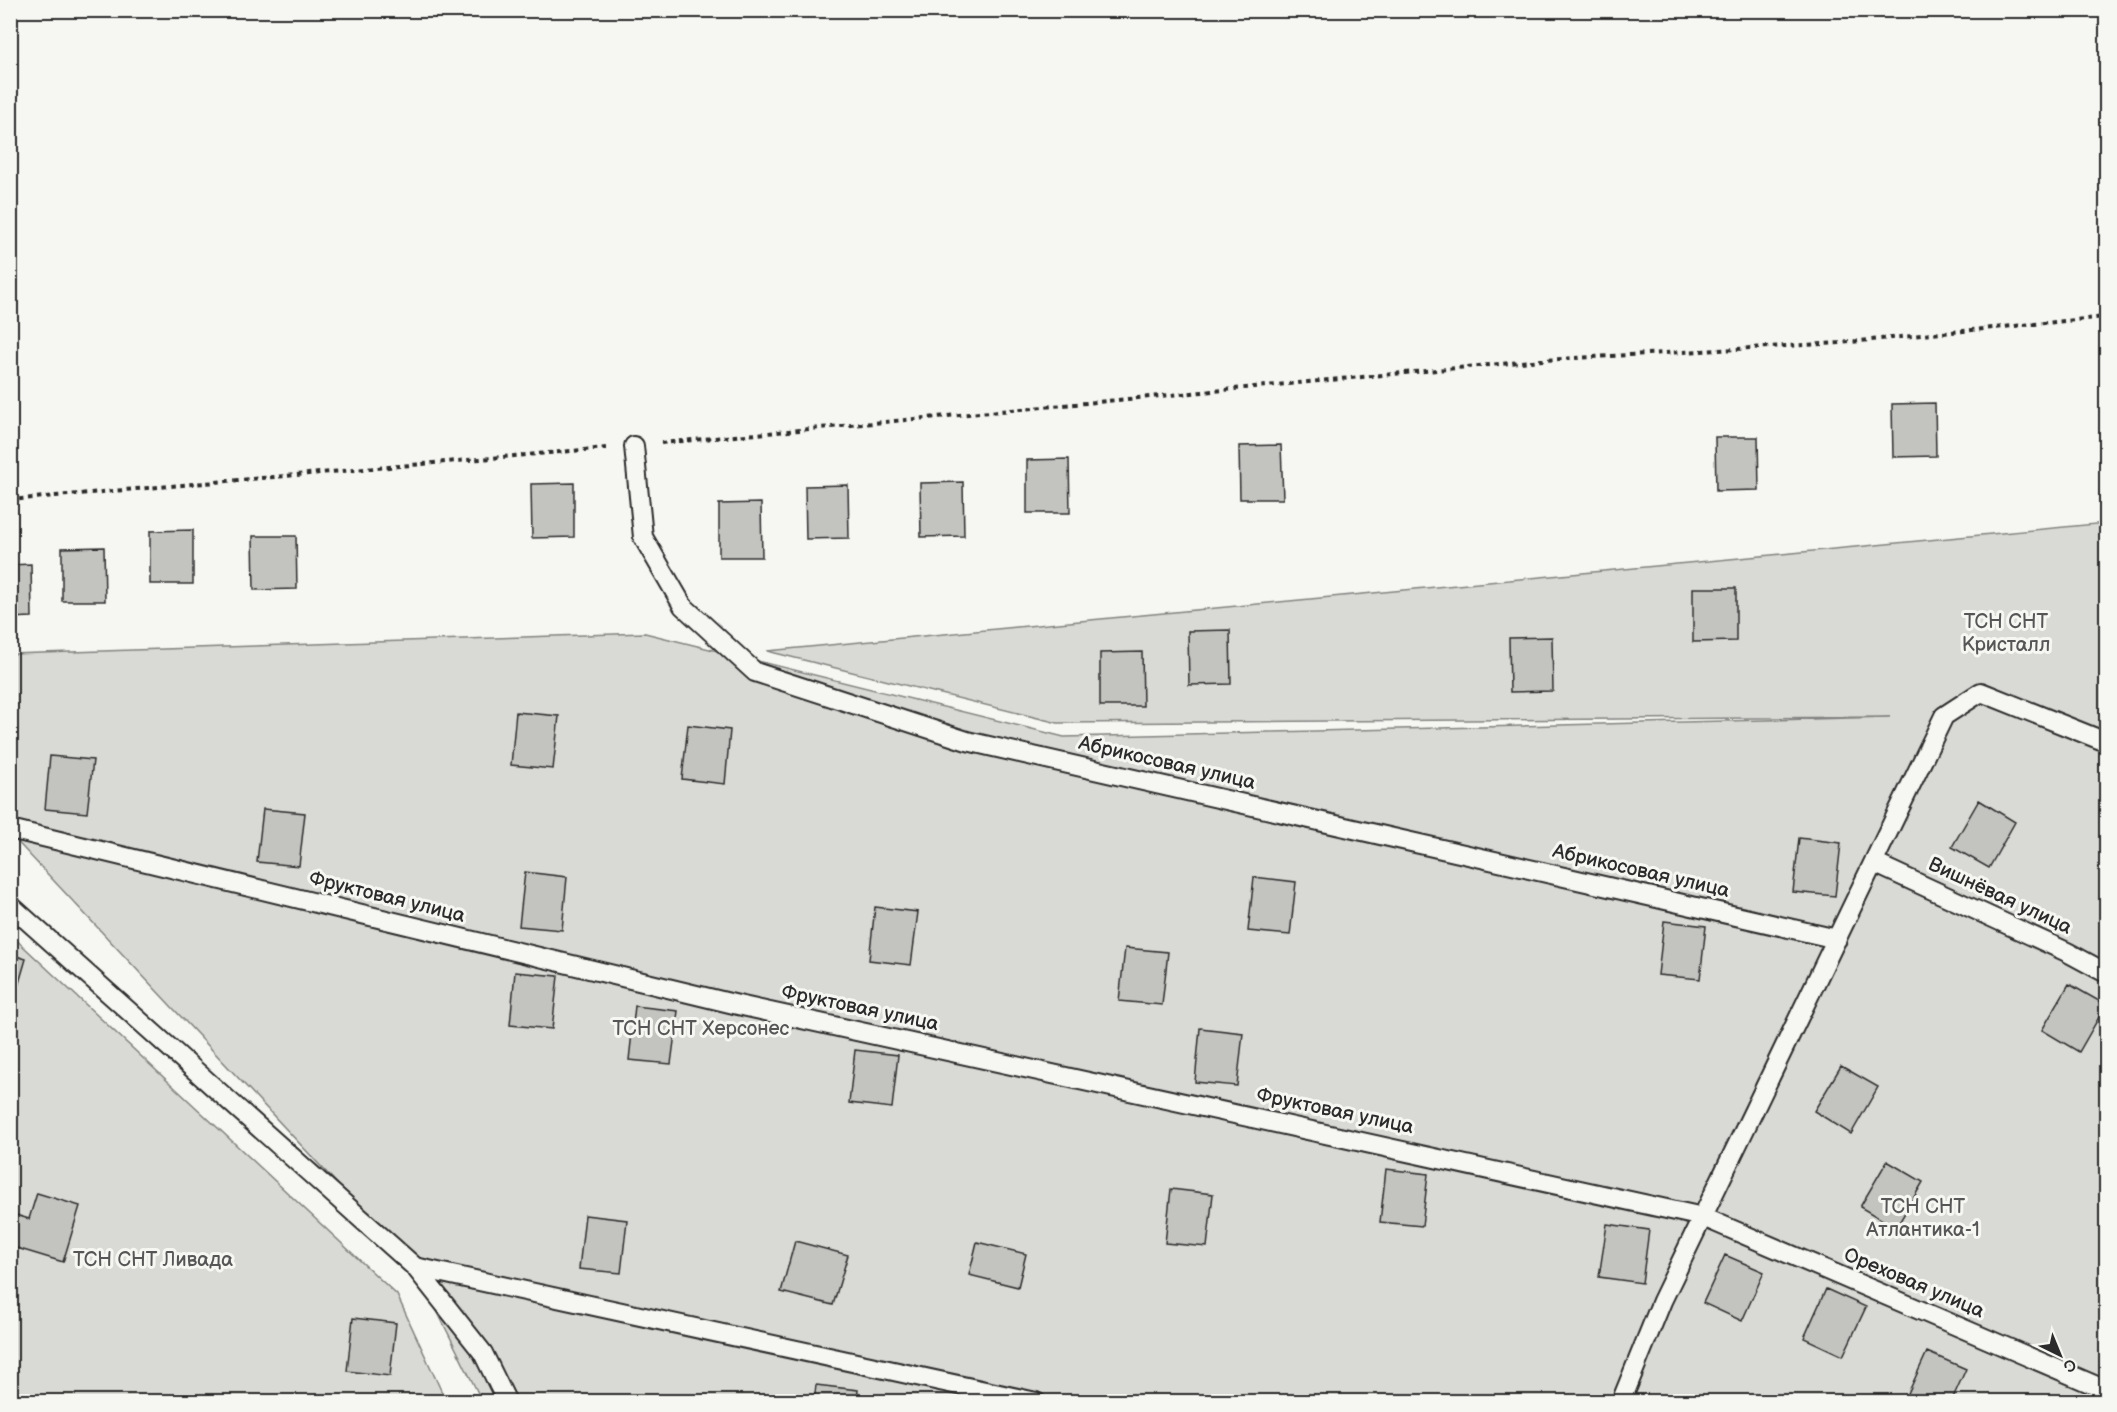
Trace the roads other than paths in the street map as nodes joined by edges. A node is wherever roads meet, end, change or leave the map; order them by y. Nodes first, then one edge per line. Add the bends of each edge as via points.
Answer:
1 (634, 446) road end
2 (2106, 742) edge
3 (10, 829) edge
4 (1874, 863) junction
5 (10, 905) edge
6 (1837, 939) junction
7 (2106, 973) edge
8 (1703, 1217) junction
9 (415, 1267) junction
10 (2106, 1390) edge
11 (507, 1401) edge
12 (1036, 1401) edge
13 (1621, 1401) edge

1 - 6 lane, Абрикосовая улица via 643,537 683,606 755,672 967,741
2 - 4 lane via 1981,692 1944,716
3 - 8 lane, Фруктовая улица via 738,1005
4 - 6 lane
4 - 7 lane, Вишнёвая улица
5 - 9 lane
6 - 8 lane
8 - 10 lane, Ореховая улица
8 - 13 lane via 1662,1301
9 - 11 lane via 483,1353
9 - 12 lane

